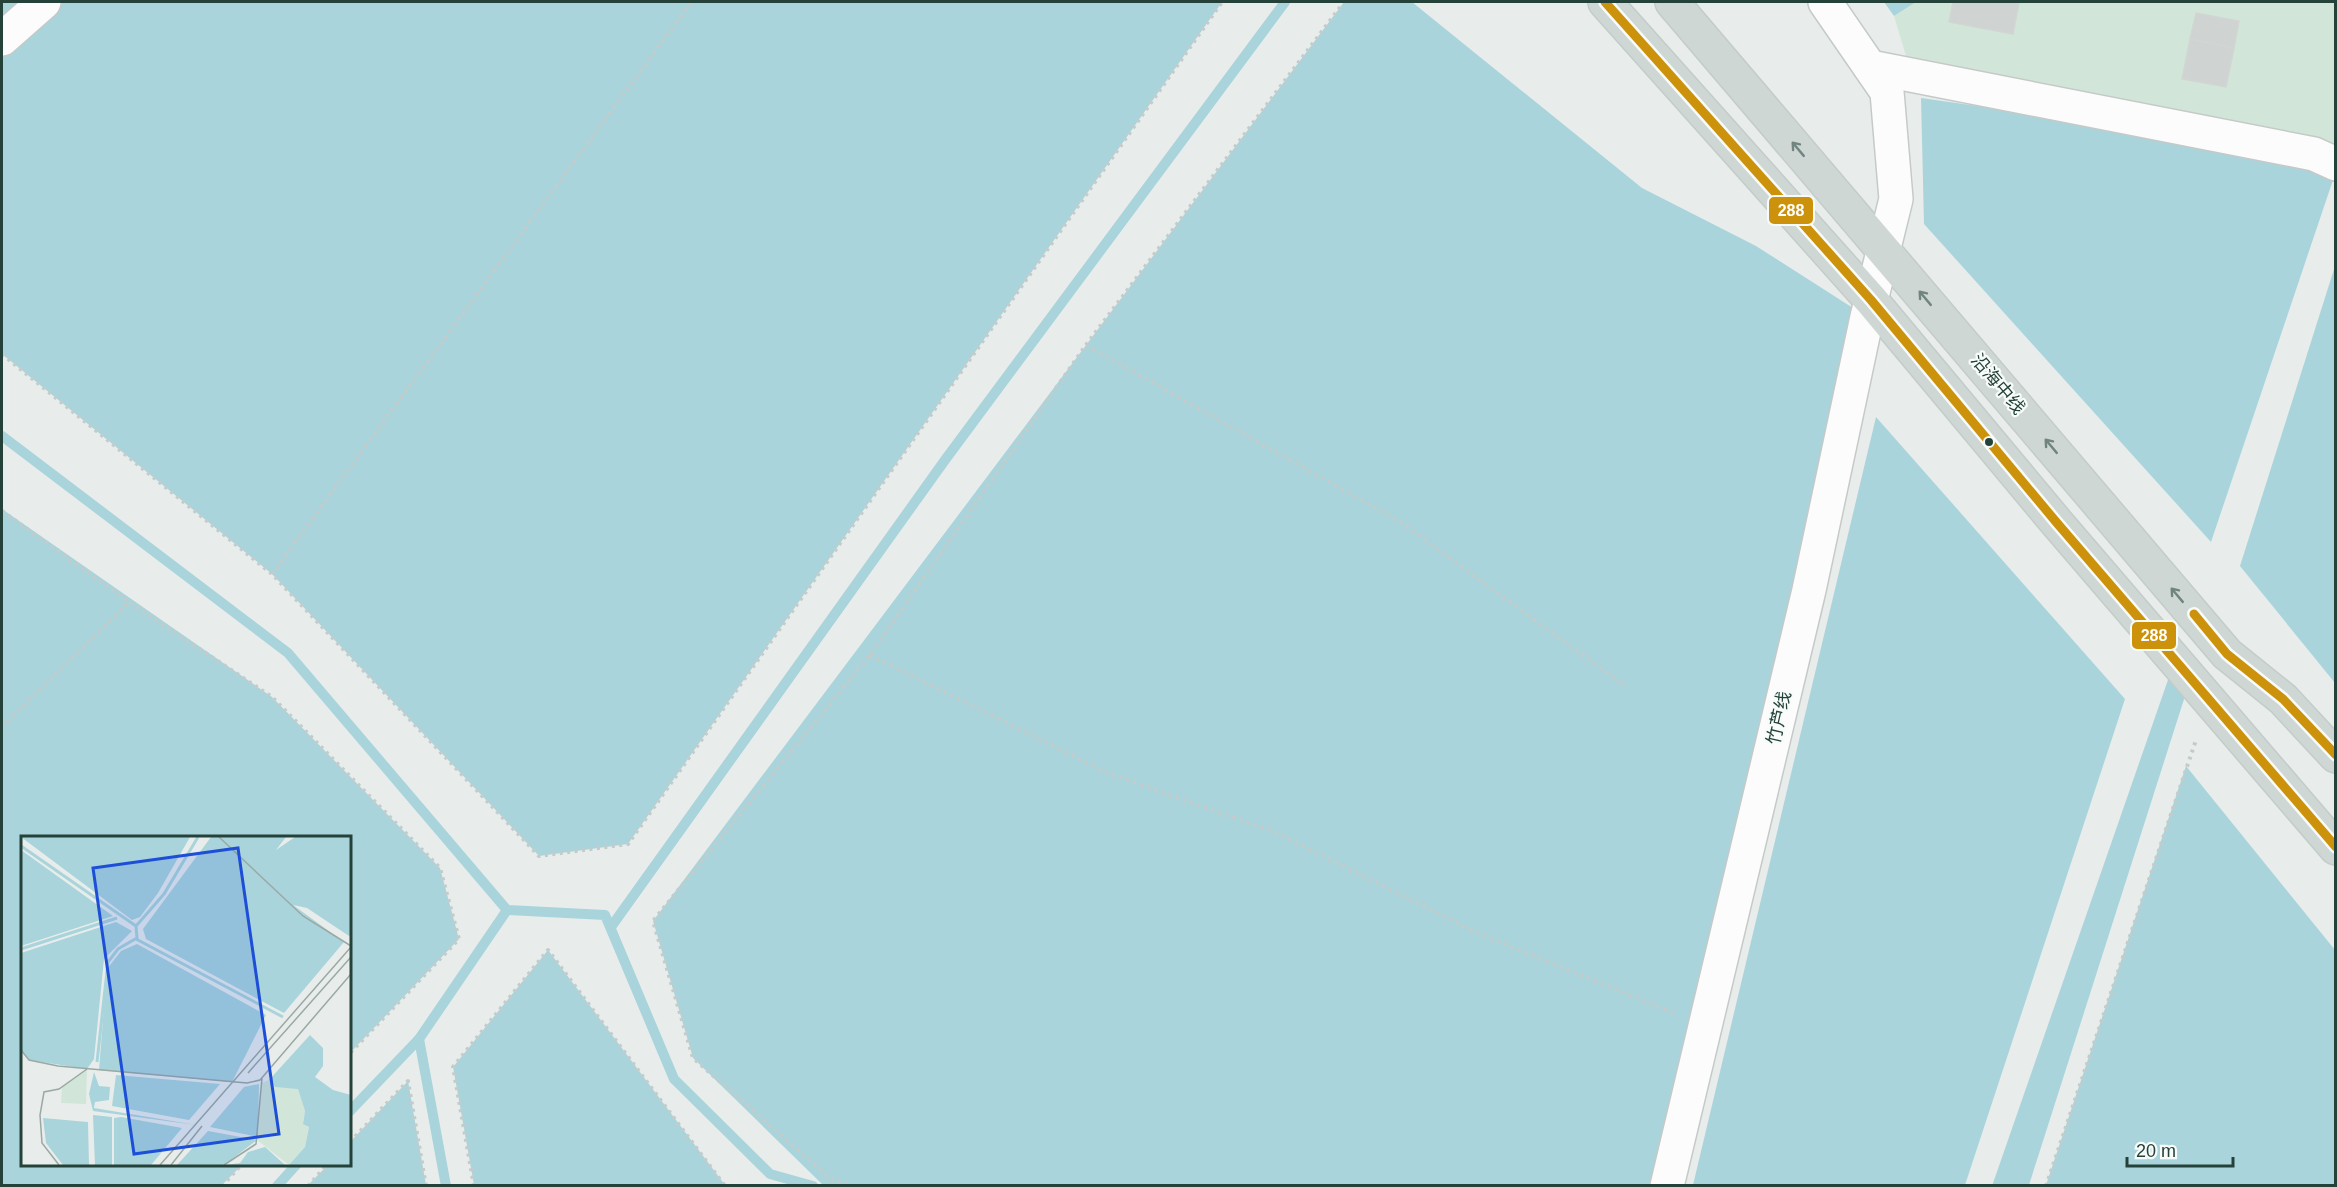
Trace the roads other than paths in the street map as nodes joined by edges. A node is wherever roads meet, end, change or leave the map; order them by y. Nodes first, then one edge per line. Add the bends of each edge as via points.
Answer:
1 (44, 2) edge
2 (1605, 2) edge
3 (1672, 2) edge
4 (1825, 2) edge
5 (2, 39) edge
6 (1870, 67) junction
7 (2336, 164) edge
8 (1883, 248) junction
9 (1871, 300) junction
10 (2336, 756) edge
11 (2336, 848) edge
12 (1667, 1185) edge

1 - 5 street
2 - 9 main road
8 -> 3 main road, 沿海中线
4 - 6 street, 竹芦线
6 - 7 street via 2314,154
6 - 8 street, 竹芦线 via 1887,92 1896,199
8 - 9 street, 竹芦线
10 -> 8 main road, 沿海中线 via 2283,699 2227,654
9 - 11 main road
9 - 12 street, 竹芦线 via 1809,590

